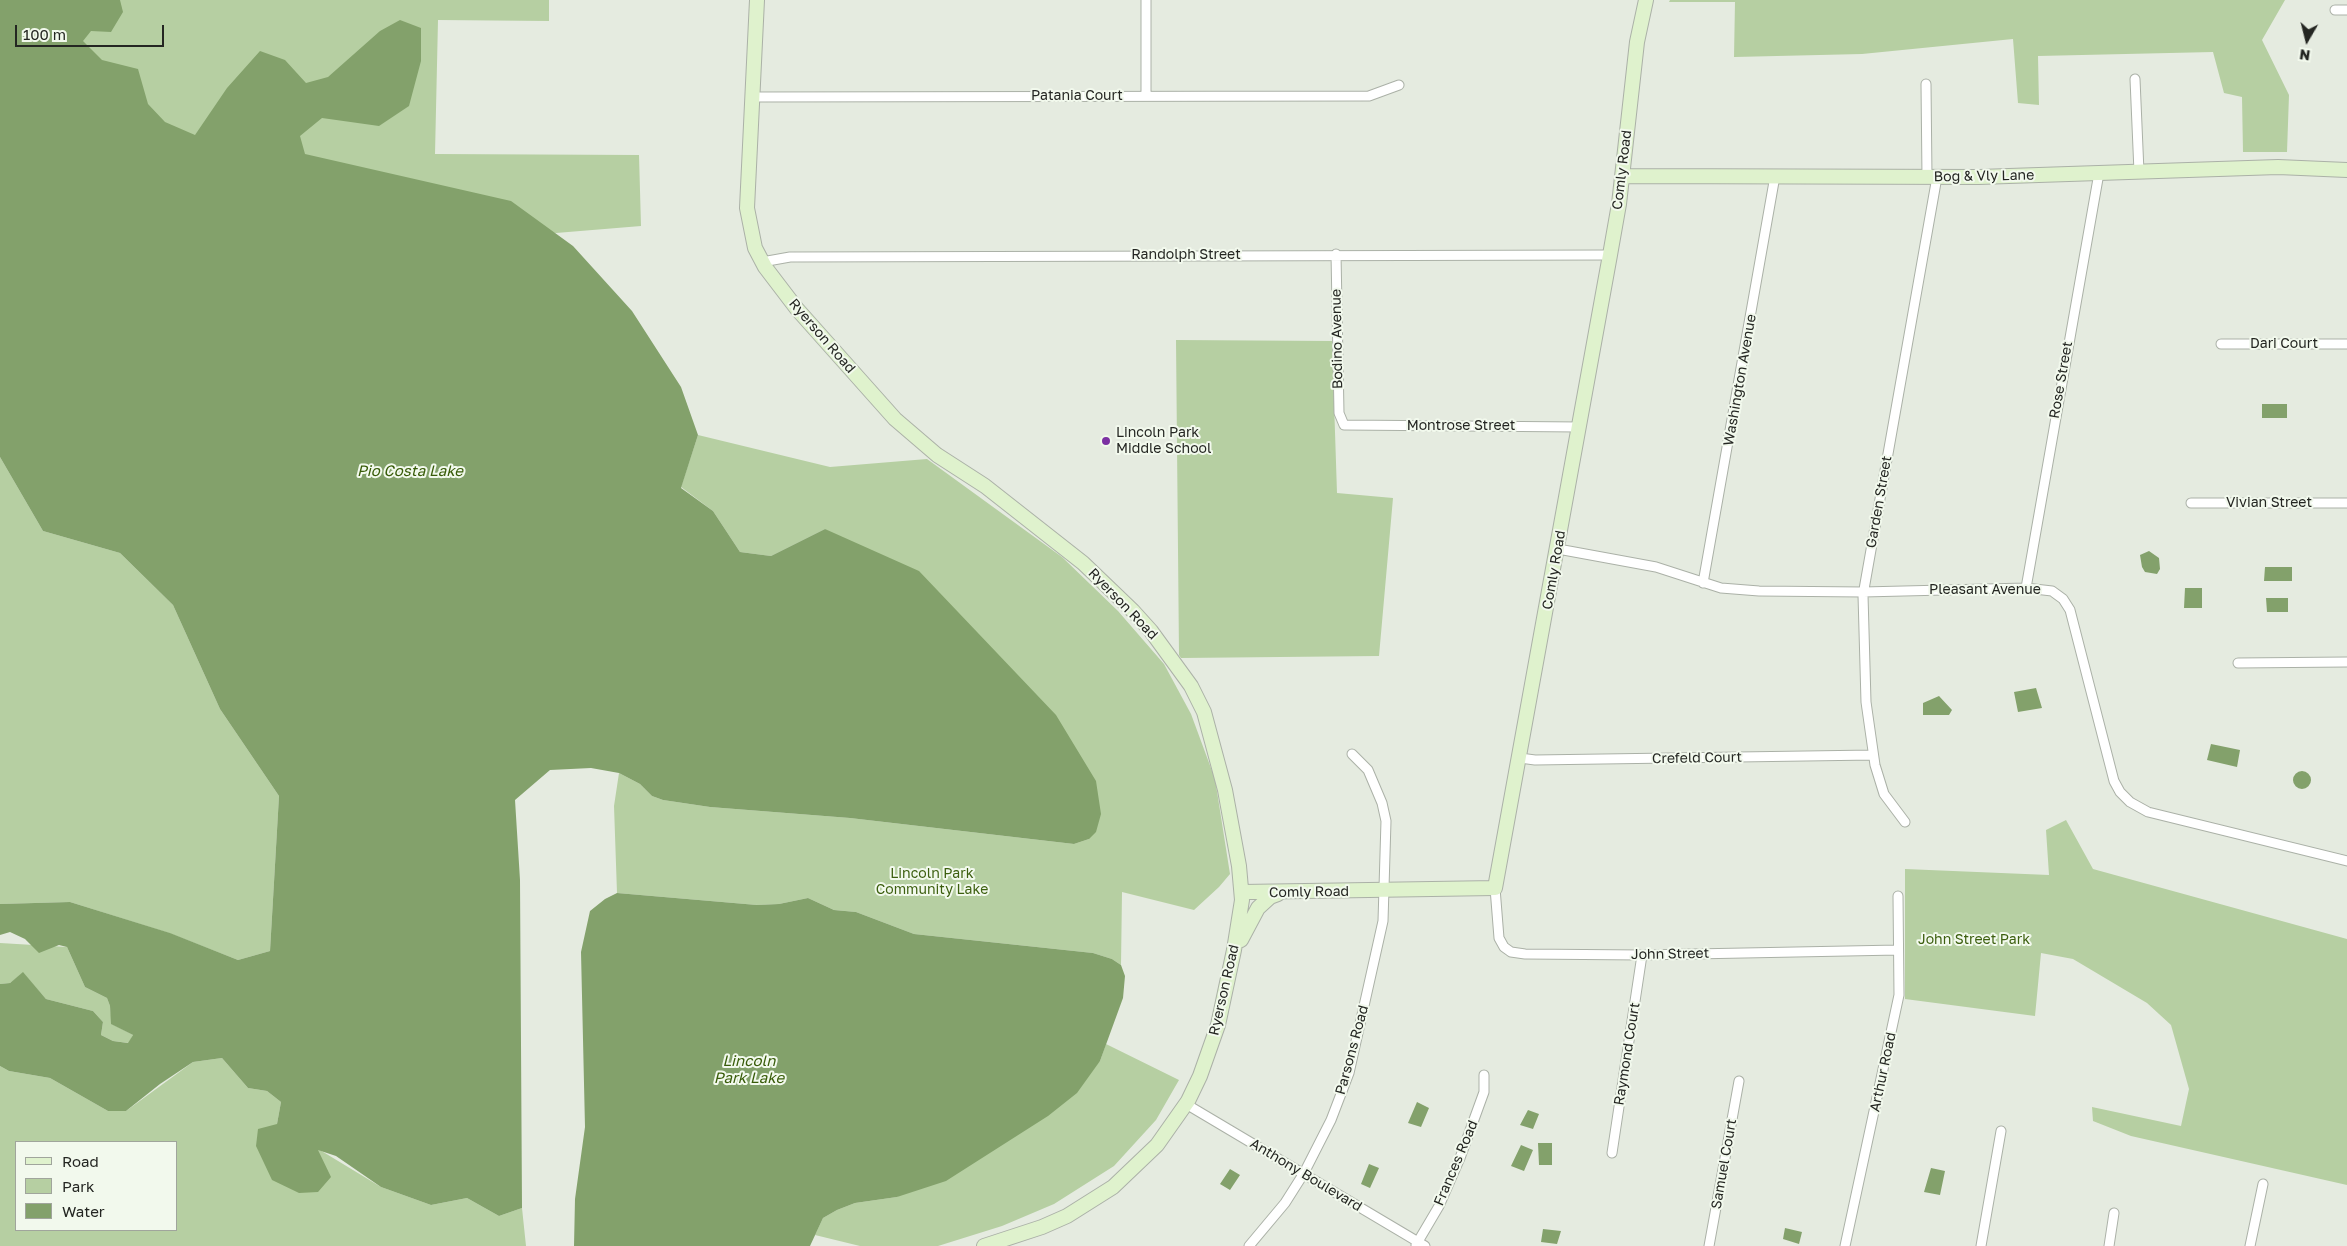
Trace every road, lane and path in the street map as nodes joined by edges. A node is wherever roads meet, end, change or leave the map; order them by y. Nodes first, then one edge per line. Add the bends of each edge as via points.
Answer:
1 (757, 0) edge
2 (1146, 0) edge
3 (1646, 0) edge
4 (2335, 10) dead end
5 (2347, 10) edge
6 (2134, 79) dead end
7 (1926, 84) dead end
8 (1399, 85) dead end
9 (1146, 96) junction
10 (754, 97) junction
11 (2347, 170) edge
12 (2139, 172) junction
13 (2099, 173) junction
14 (1622, 176) junction
15 (1775, 176) junction
16 (1932, 176) junction
17 (1336, 254) junction
18 (1610, 255) junction
19 (762, 262) junction
20 (2221, 344) dead end
21 (2347, 344) edge
22 (1343, 423) joint
23 (1580, 427) junction
24 (2191, 503) dead end
25 (2347, 503) edge
26 (1558, 548) junction
27 (1703, 583) junction
28 (2026, 588) junction
29 (1864, 592) junction
30 (2347, 662) edge
31 (2238, 663) dead end
32 (1352, 754) dead end
33 (1874, 755) junction
34 (1520, 758) junction
35 (1905, 822) dead end
36 (2347, 861) edge
37 (1495, 888) junction
38 (1385, 890) junction
39 (1242, 892) junction
40 (1282, 892) junction
41 (1898, 896) dead end
42 (1898, 950) junction
43 (1642, 954) junction
44 (1228, 978) junction
45 (1484, 1075) dead end
46 (1739, 1081) dead end
47 (1186, 1104) junction
48 (2001, 1131) dead end
49 (1612, 1152) dead end
50 (1304, 1173) junction
51 (2263, 1184) dead end
52 (2114, 1213) dead end
53 (1419, 1245) edge
54 (984, 1246) edge
55 (1249, 1246) edge
56 (1709, 1246) edge
57 (1845, 1246) edge
58 (1981, 1246) edge
59 (2109, 1246) edge
60 (2250, 1246) edge

1 - 10 street, Ryerson Road
2 - 9 street
3 - 14 street, Comly Road via 1637,42
4 - 5 street
6 - 12 street
7 - 16 street, Garden Street
8 - 9 street, Patania Court via 1369,96
9 - 10 street, Patania Court
10 - 19 street, Ryerson Road via 747,208 753,242
11 - 12 street, Bog & Vly Lane via 2278,167
12 - 13 street, Bog & Vly Lane
13 - 16 street, Bog & Vly Lane
13 - 28 street, Rose Street
14 - 15 street, Bog & Vly Lane
14 - 18 street, Comly Road
15 - 16 street, Bog & Vly Lane
15 - 27 street, Washington Avenue
16 - 29 street, Garden Street
17 - 18 street, Randolph Street
17 - 19 street, Randolph Street via 790,257
17 - 22 street, Bodino Avenue via 1339,413
18 - 23 street, Comly Road
19 - 39 street, Ryerson Road via 797,309 895,419 936,455 984,486 1082,563 1133,611 1172,658 1191,686 1209,727 1225,790
20 - 21 street, Dari Court
22 - 23 street, Montrose Street via 1360,427
23 - 26 street, Comly Road
24 - 25 street, Vivian Street
26 - 27 street, Pleasant Avenue via 1678,572
26 - 34 street, Comly Road
27 - 29 street, Pleasant Avenue via 1759,591
28 - 29 street, Pleasant Avenue
28 - 36 street, Pleasant Avenue via 2052,591 2070,610 2114,781 2130,802 2148,812
29 - 33 street, Garden Street via 1866,702
30 - 31 street
32 - 38 street, Parsons Road via 1368,770 1382,803 1386,821
33 - 34 street, Crefeld Court
33 - 35 street, Garden Street via 1884,794
34 - 37 street, Comly Road
37 - 38 street, Comly Road
37 - 43 street, John Street via 1499,938 1511,952
38 - 40 street, Comly Road
38 - 50 street, Parsons Road via 1383,921 1348,1073 1331,1120
39 - 40 street, Comly Road
39 - 44 street, Ryerson Road
40 - 44 street via 1264,901 1252,914
41 - 42 street, Arthur Road
42 - 43 street, John Street
42 - 57 street, Arthur Road via 1899,995
43 - 49 street, Raymond Court
44 - 47 street, Ryerson Road via 1210,1050
45 - 53 street, Frances Road via 1484,1092 1460,1158
46 - 56 street, Samuel Court
47 - 50 street, Anthony Boulevard
47 - 54 street, Ryerson Road via 1157,1145 1113,1187 1042,1227
48 - 58 street
50 - 53 street, Anthony Boulevard
50 - 55 street, Parsons Road via 1285,1203
51 - 60 street
52 - 59 street

